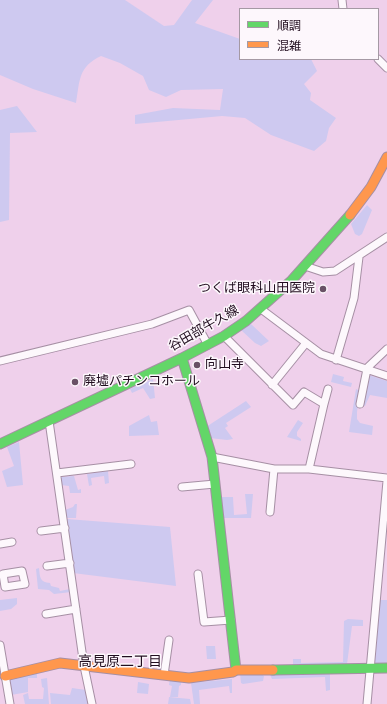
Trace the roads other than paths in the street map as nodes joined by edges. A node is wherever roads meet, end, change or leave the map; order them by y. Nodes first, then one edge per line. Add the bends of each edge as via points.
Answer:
1 (379, 60) edge
2 (387, 68) edge
3 (387, 157) edge
4 (387, 237) edge
5 (359, 257) junction
6 (305, 266) junction
7 (261, 309) junction
8 (224, 336) junction
9 (306, 343) junction
10 (208, 345) junction
11 (387, 349) edge
12 (182, 358) junction
13 (336, 360) junction
14 (0, 361) edge
15 (367, 369) junction
16 (387, 376) edge
17 (272, 385) junction
18 (328, 389) dead end
19 (324, 404) junction
20 (360, 404) dead end
21 (50, 421) junction
22 (0, 444) edge
23 (212, 457) junction
24 (131, 464) dead end
25 (309, 468) junction
26 (274, 469) junction
27 (57, 473) junction
28 (387, 480) edge
29 (216, 484) junction
30 (182, 487) dead end
31 (270, 512) dead end
32 (65, 528) junction
33 (42, 531) dead end
34 (12, 542) dead end
35 (0, 544) edge
36 (70, 563) junction
37 (47, 566) dead end
38 (198, 574) dead end
39 (76, 610) junction
40 (46, 614) dead end
41 (231, 620) junction
42 (169, 640) dead end
43 (0, 645) edge
44 (84, 666) junction
45 (370, 668) junction
46 (387, 668) edge
47 (236, 670) junction
48 (164, 675) junction
49 (5, 676) junction
50 (3, 688) edge
51 (10, 704) edge
52 (92, 704) edge
53 (367, 704) edge

1 - 2 street
3 - 6 street, 谷田部牛久線 via 363,200
4 - 5 street
5 - 6 street via 336,271 323,272
5 - 13 street via 354,298
6 - 7 street, 谷田部牛久線
7 - 8 street, 谷田部牛久線
7 - 9 street
8 - 10 street, 谷田部牛久線
8 - 17 street
9 - 13 street via 321,354
9 - 17 street
10 - 12 street, 谷田部牛久線
10 - 14 street via 188,310 152,324
11 - 15 street
12 - 21 street, 谷田部牛久線
12 - 23 street
13 - 15 street
15 - 16 street
15 - 20 street
17 - 19 street via 293,405 304,392
18 - 19 street
19 - 25 street
21 - 22 street, 谷田部牛久線
21 - 27 street
23 - 26 street
23 - 29 street
24 - 27 street
25 - 26 street
25 - 28 street
26 - 31 street
27 - 32 street
28 - 45 street
29 - 30 street
29 - 41 street
32 - 33 street
32 - 36 street
34 - 35 street
36 - 37 street
36 - 39 street
38 - 41 street via 204,622
39 - 40 street
39 - 44 street
41 - 47 street
42 - 48 street
43 - 49 street
44 - 48 street
44 - 49 street via 60,664
44 - 52 street
45 - 46 street
45 - 47 street
45 - 53 street
47 - 48 street via 189,678
49 - 50 street
50 - 51 street

